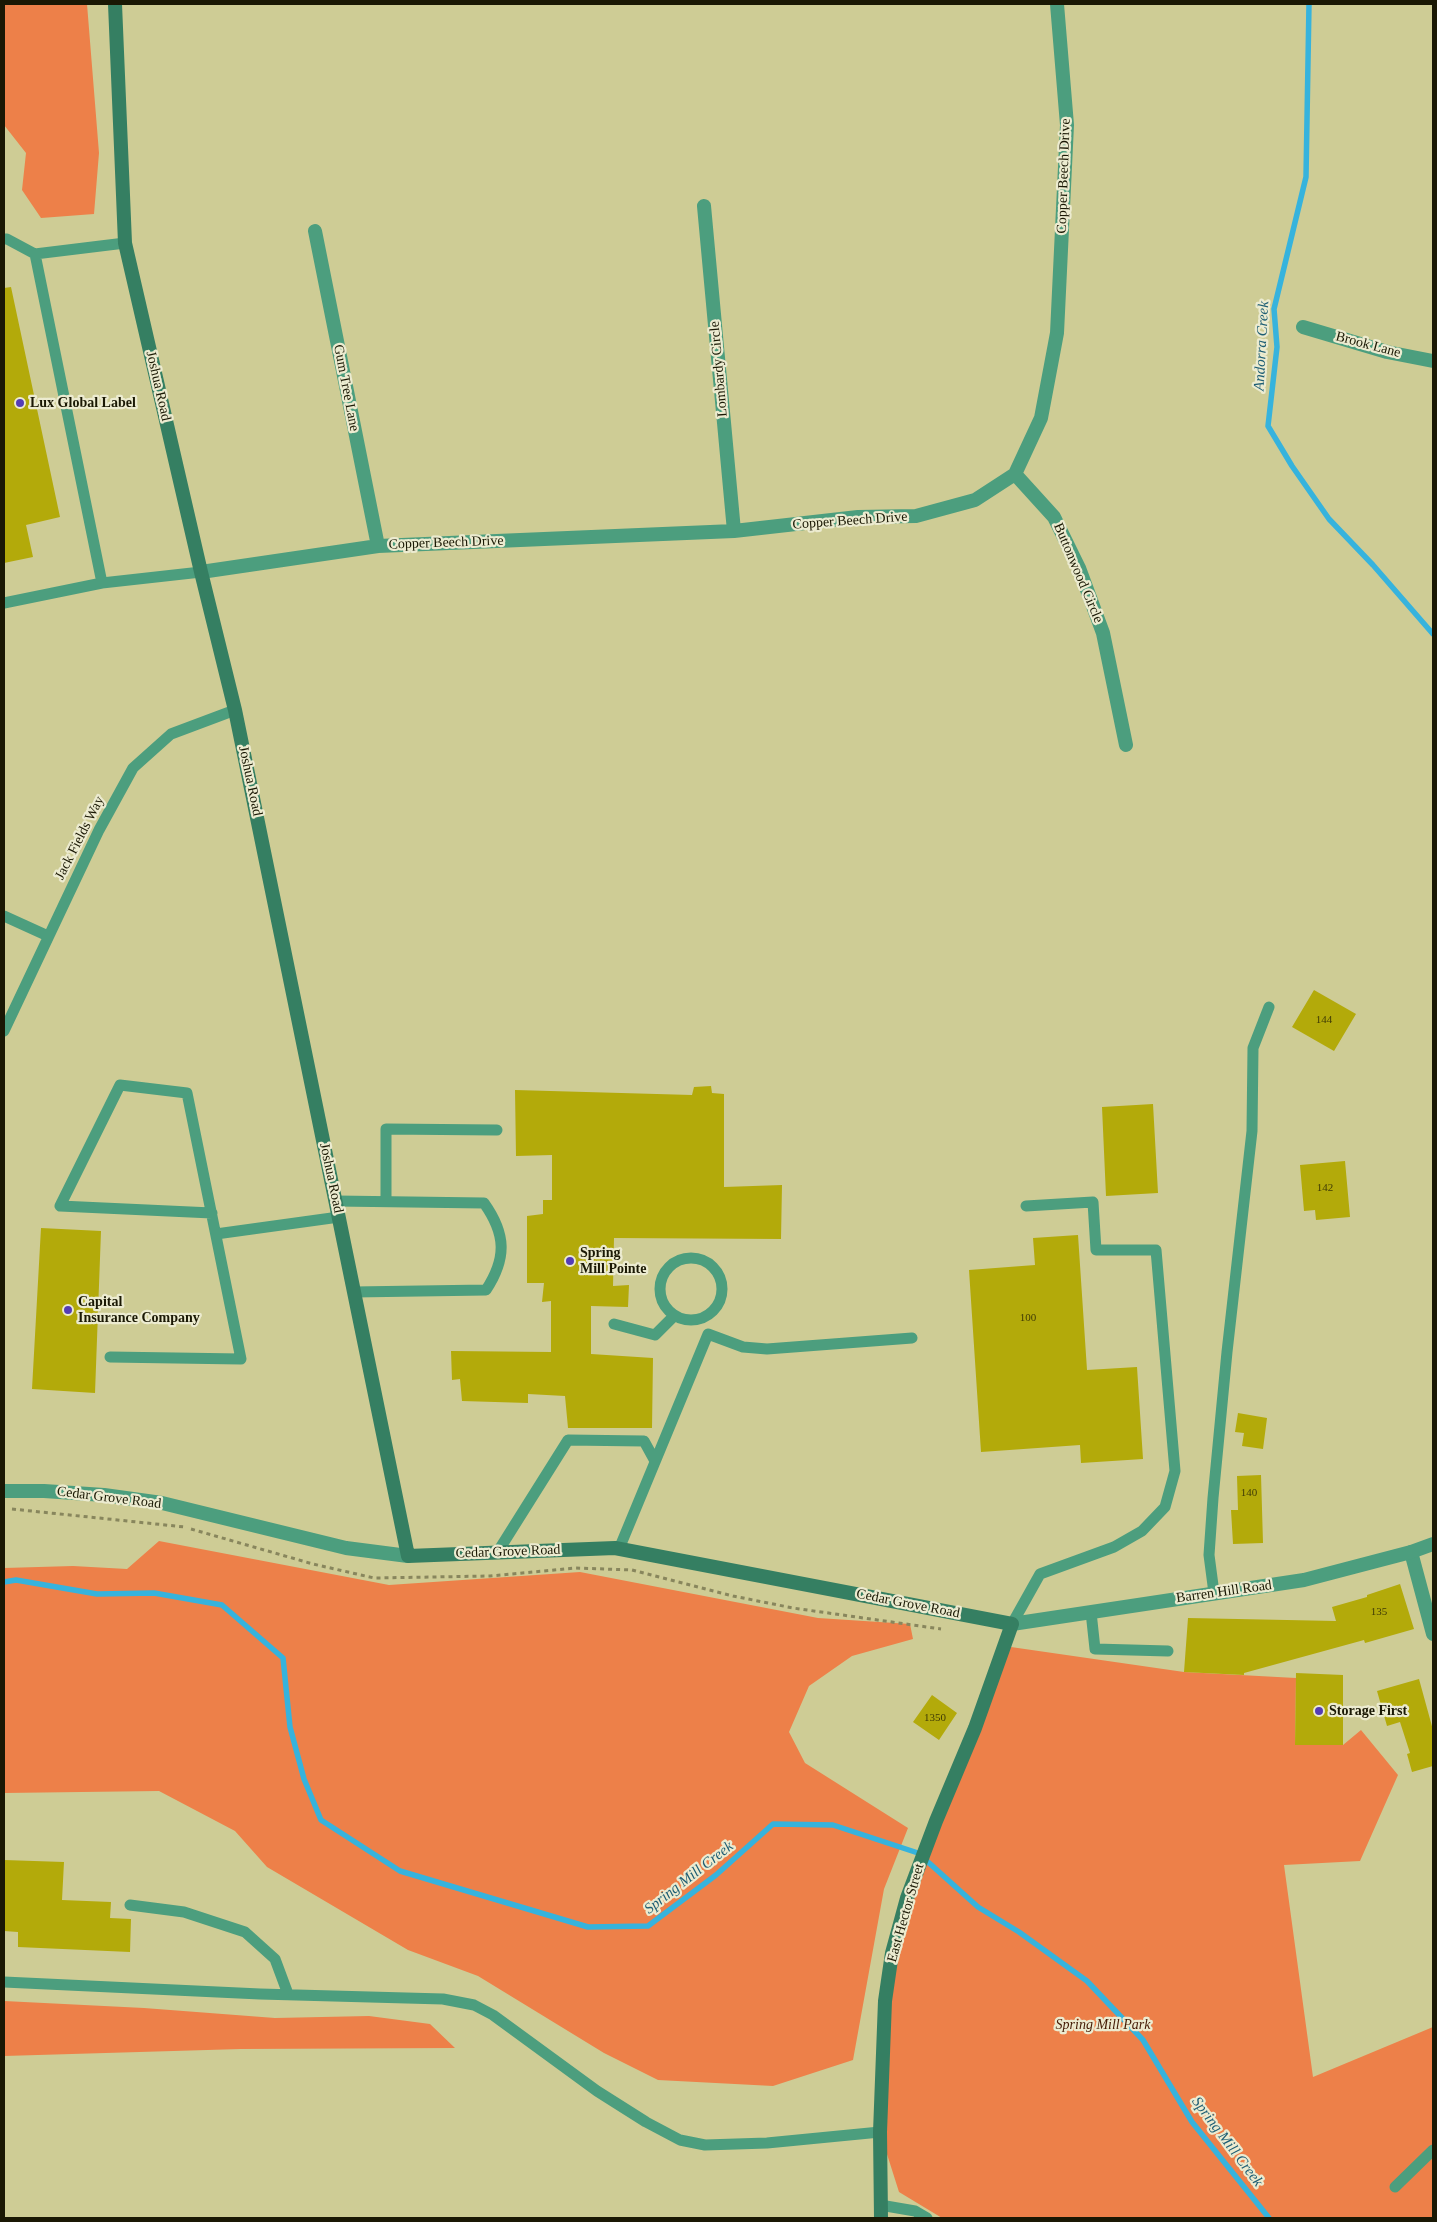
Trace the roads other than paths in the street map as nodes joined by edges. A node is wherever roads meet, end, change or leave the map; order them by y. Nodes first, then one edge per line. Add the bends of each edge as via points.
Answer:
1 (115, 4) edge
2 (1057, 4) edge
3 (704, 206) dead end
4 (315, 231) dead end
5 (4, 239) edge
6 (125, 243) junction
7 (35, 254) junction
8 (1303, 327) dead end
9 (1433, 361) edge
10 (1015, 474) junction
11 (734, 531) junction
12 (378, 546) junction
13 (201, 572) junction
14 (102, 584) junction
15 (4, 604) edge
16 (235, 710) junction
17 (1126, 745) dead end
18 (4, 916) edge
19 (48, 936) junction
20 (1269, 1007) dead end
21 (4, 1031) edge
22 (497, 1130) dead end
23 (336, 1201) junction
24 (386, 1201) junction
25 (1026, 1206) dead end
26 (212, 1213) junction
27 (339, 1217) junction
28 (216, 1234) junction
29 (354, 1292) junction
30 (674, 1316) junction
31 (702, 1319) junction
32 (614, 1324) dead end
33 (708, 1334) junction
34 (912, 1338) dead end
35 (110, 1357) dead end
36 (655, 1461) junction
37 (4, 1491) edge
38 (1433, 1544) edge
39 (619, 1549) junction
40 (1411, 1552) junction
41 (497, 1553) junction
42 (408, 1556) junction
43 (1214, 1593) junction
44 (1091, 1612) junction
45 (1012, 1624) junction
46 (1433, 1634) edge
47 (1168, 1651) dead end
48 (130, 1905) dead end
49 (4, 1982) edge
50 (288, 1994) junction
51 (880, 2132) junction
52 (1433, 2150) edge
53 (1395, 2187) dead end
54 (880, 2212) edge
55 (927, 2218) edge

1 - 6 main road, Joshua Road
2 - 10 street, Copper Beech Drive via 1067,125 1057,332 1041,418
3 - 11 street, Lombardy Circle
4 - 12 street, Gum Tree Lane
5 - 7 lane
6 - 7 lane
6 - 13 main road, Joshua Road
7 - 14 lane
8 - 9 street, Brook Lane via 1387,352
10 - 11 street, Copper Beech Drive via 974,500 916,516 858,517
10 - 17 street, Buttonwood Circle via 1054,516 1079,568 1103,633
11 - 12 street, Copper Beech Drive
12 - 13 street, Copper Beech Drive
13 - 14 lane
13 - 16 main road, Joshua Road
14 - 15 lane
16 - 19 lane, Jack Fields Way via 171,734 133,768
16 - 23 main road, Joshua Road
18 - 19 lane
19 - 21 lane, Jack Fields Way
20 - 43 lane via 1253,1048 1252,1131 1213,1498 1209,1556
22 - 24 lane via 386,1129
23 - 24 lane
23 - 27 main road, Joshua Road
24 - 29 lane via 484,1203 495,1218 501,1236 501,1256 496,1274 486,1290
25 - 45 lane via 1093,1202 1096,1250 1156,1250 1175,1472 1166,1507 1142,1531 1114,1547 1040,1574
26 - 26 lane via 187,1093 120,1085 60,1206
26 - 28 lane
27 - 28 lane
27 - 29 main road, Joshua Road
28 - 35 lane via 241,1359
29 - 42 main road, Joshua Road
30 - 31 lane via 692,1321
30 - 31 lane via 662,1300 661,1281 665,1272 680,1260 700,1259 716,1270 722,1288 717,1307
30 - 32 lane via 655,1335
31 - 33 lane
33 - 34 lane via 743,1347 768,1349
33 - 36 lane
36 - 39 lane
36 - 41 lane via 644,1441 568,1440
37 - 42 street, Cedar Grove Road via 104,1495 162,1503 346,1548
38 - 40 street, Barren Hill Road
39 - 41 main road, Cedar Grove Road
39 - 45 main road, Cedar Grove Road
40 - 43 street, Barren Hill Road via 1304,1580
40 - 46 street
41 - 42 main road, Cedar Grove Road
43 - 44 street, Barren Hill Road
44 - 45 street, Barren Hill Road
44 - 47 lane via 1095,1649
45 - 51 main road, East Hector Street via 975,1728 907,1898 892,1953 885,2001
48 - 50 lane via 184,1912 245,1932 276,1959
49 - 50 lane
50 - 51 lane via 443,1999 474,2005 533,2042 619,2105 680,2140 705,2146
51 - 54 main road, East Hector Street
52 - 53 lane
54 - 55 lane via 914,2211

